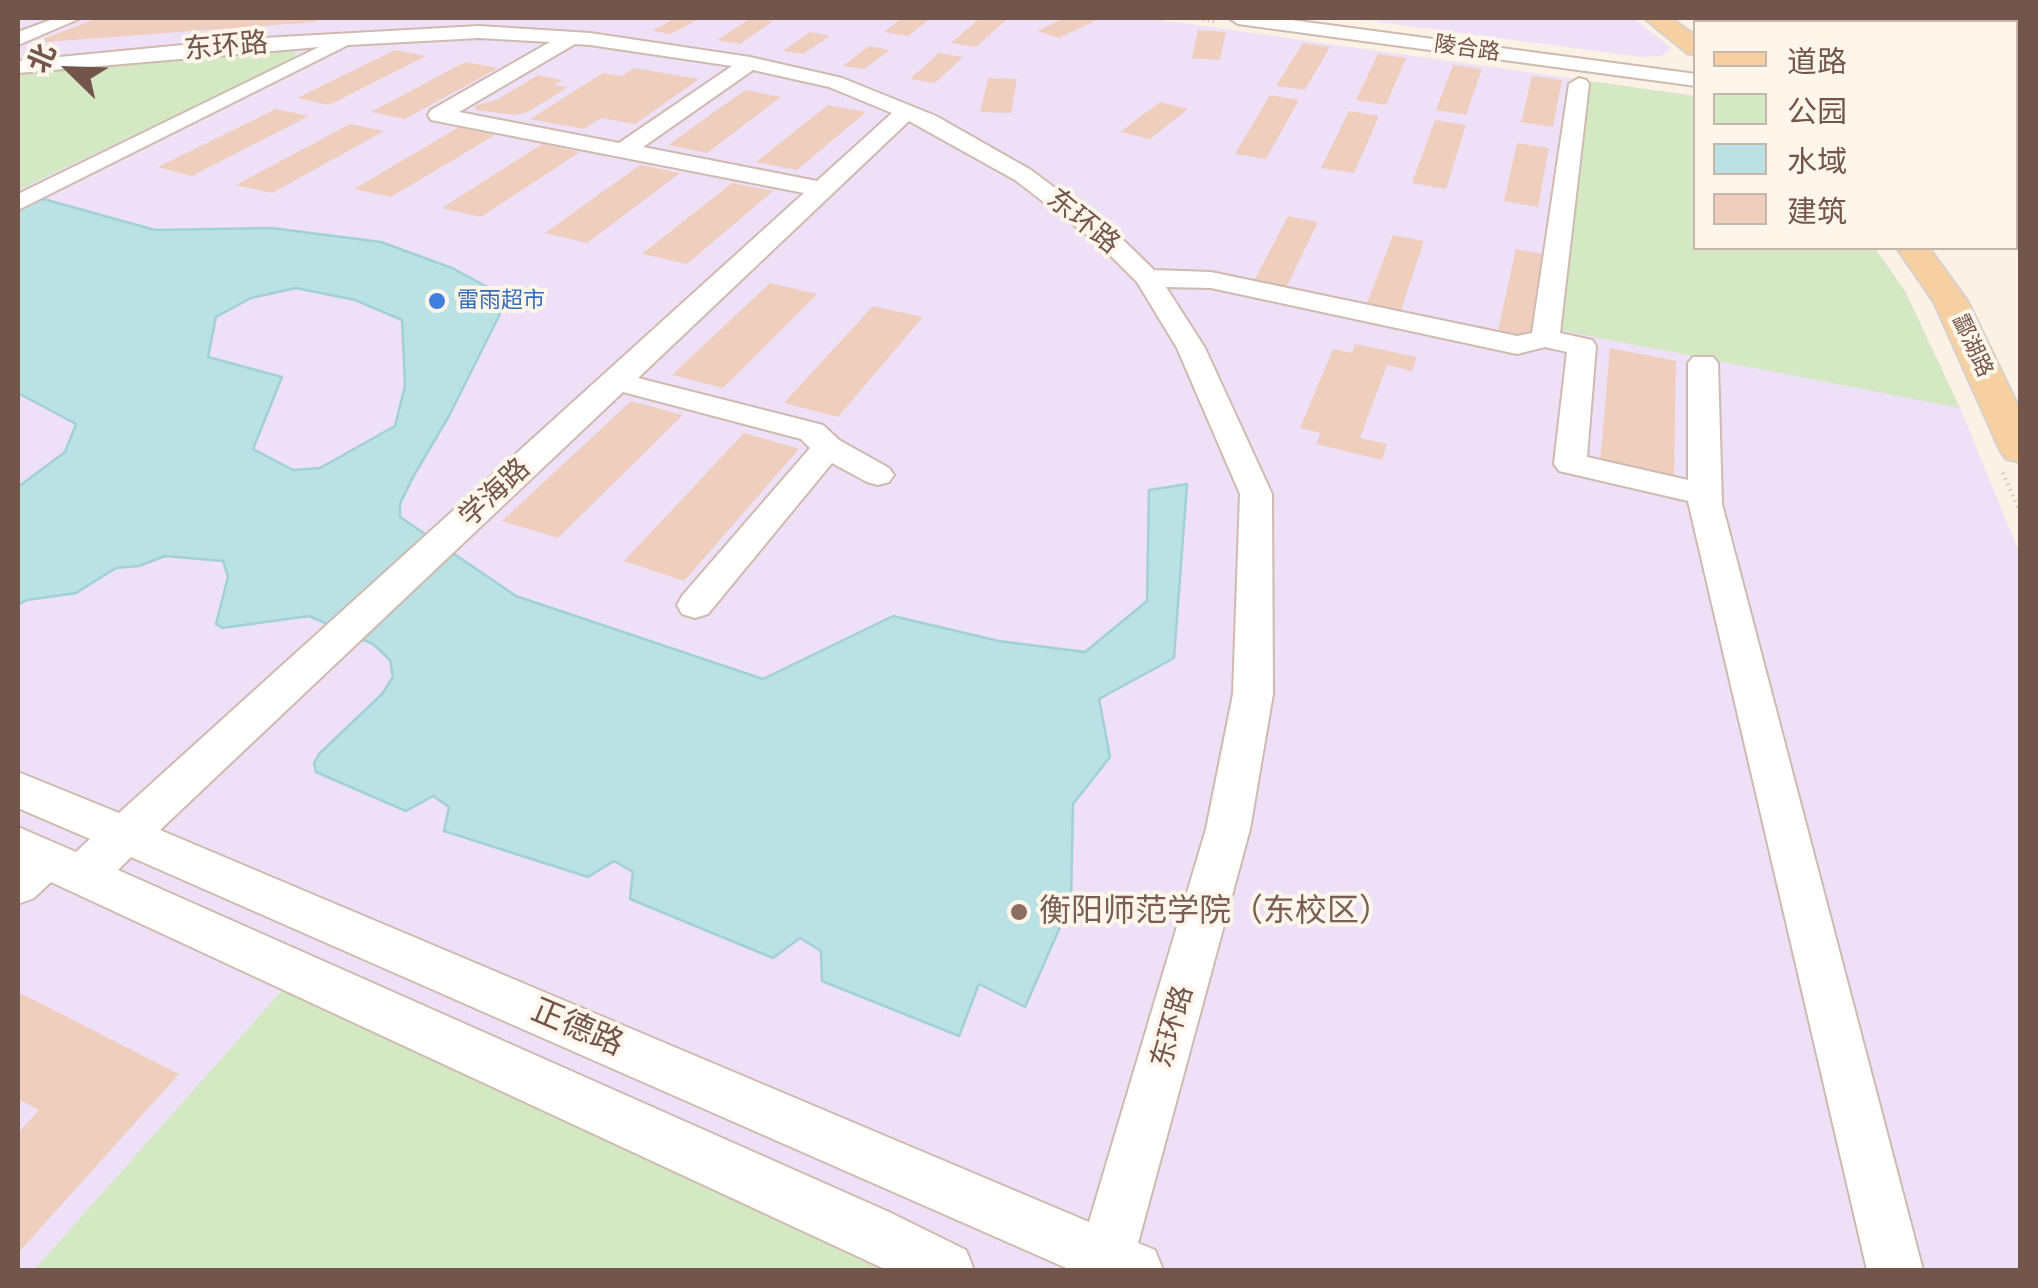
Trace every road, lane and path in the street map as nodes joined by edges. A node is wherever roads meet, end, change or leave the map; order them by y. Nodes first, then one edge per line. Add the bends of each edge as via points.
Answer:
1 (72, 18) edge
2 (395, 18) edge
3 (1238, 18) edge
4 (1274, 18) edge
5 (1656, 18) edge
6 (352, 38) junction
7 (571, 38) junction
8 (18, 39) edge
9 (1693, 46) edge
10 (750, 63) junction
11 (18, 67) edge
12 (1693, 78) edge
13 (1693, 78) edge
14 (1579, 84) dead end
15 (907, 111) junction
16 (624, 150) junction
17 (824, 190) junction
18 (28, 198) edge
19 (1914, 250) edge
20 (1148, 278) junction
21 (1545, 339) junction
22 (1703, 363) dead end
23 (616, 381) junction
24 (828, 447) junction
25 (2020, 450) edge
26 (878, 475) dead end
27 (1704, 494) junction
28 (695, 605) dead end
29 (18, 788) edge
30 (127, 833) junction
31 (41, 866) edge
32 (1116, 1266) edge
33 (946, 1270) edge
34 (1895, 1270) edge

1 - 8 street
2 - 6 street
3 - 12 street, 陵合路
4 - 13 street, 陵合路
5 - 9 main road
6 - 7 street, 东环路 via 478,32
6 - 11 street, 东环路
6 - 18 street
7 - 10 street, 东环路
7 - 16 street via 438,115
10 - 15 street, 东环路 via 835,82
10 - 16 street
14 - 21 street
15 - 17 street, 学海路
15 - 20 street, 东环路 via 1024,175
16 - 17 street
17 - 23 street, 学海路
19 - 25 main road, 酃湖路 via 1951,302
20 - 21 street via 1210,280 1517,345
20 - 32 street, 东环路 via 1191,348 1256,494 1252,694 1228,829
21 - 27 street via 1582,346 1570,464
22 - 27 street
23 - 24 street via 812,432
23 - 30 street, 学海路
24 - 26 street
24 - 28 street
27 - 34 street
29 - 30 street, 正德路
30 - 31 street, 学海路
30 - 32 street, 正德路
31 - 33 street

